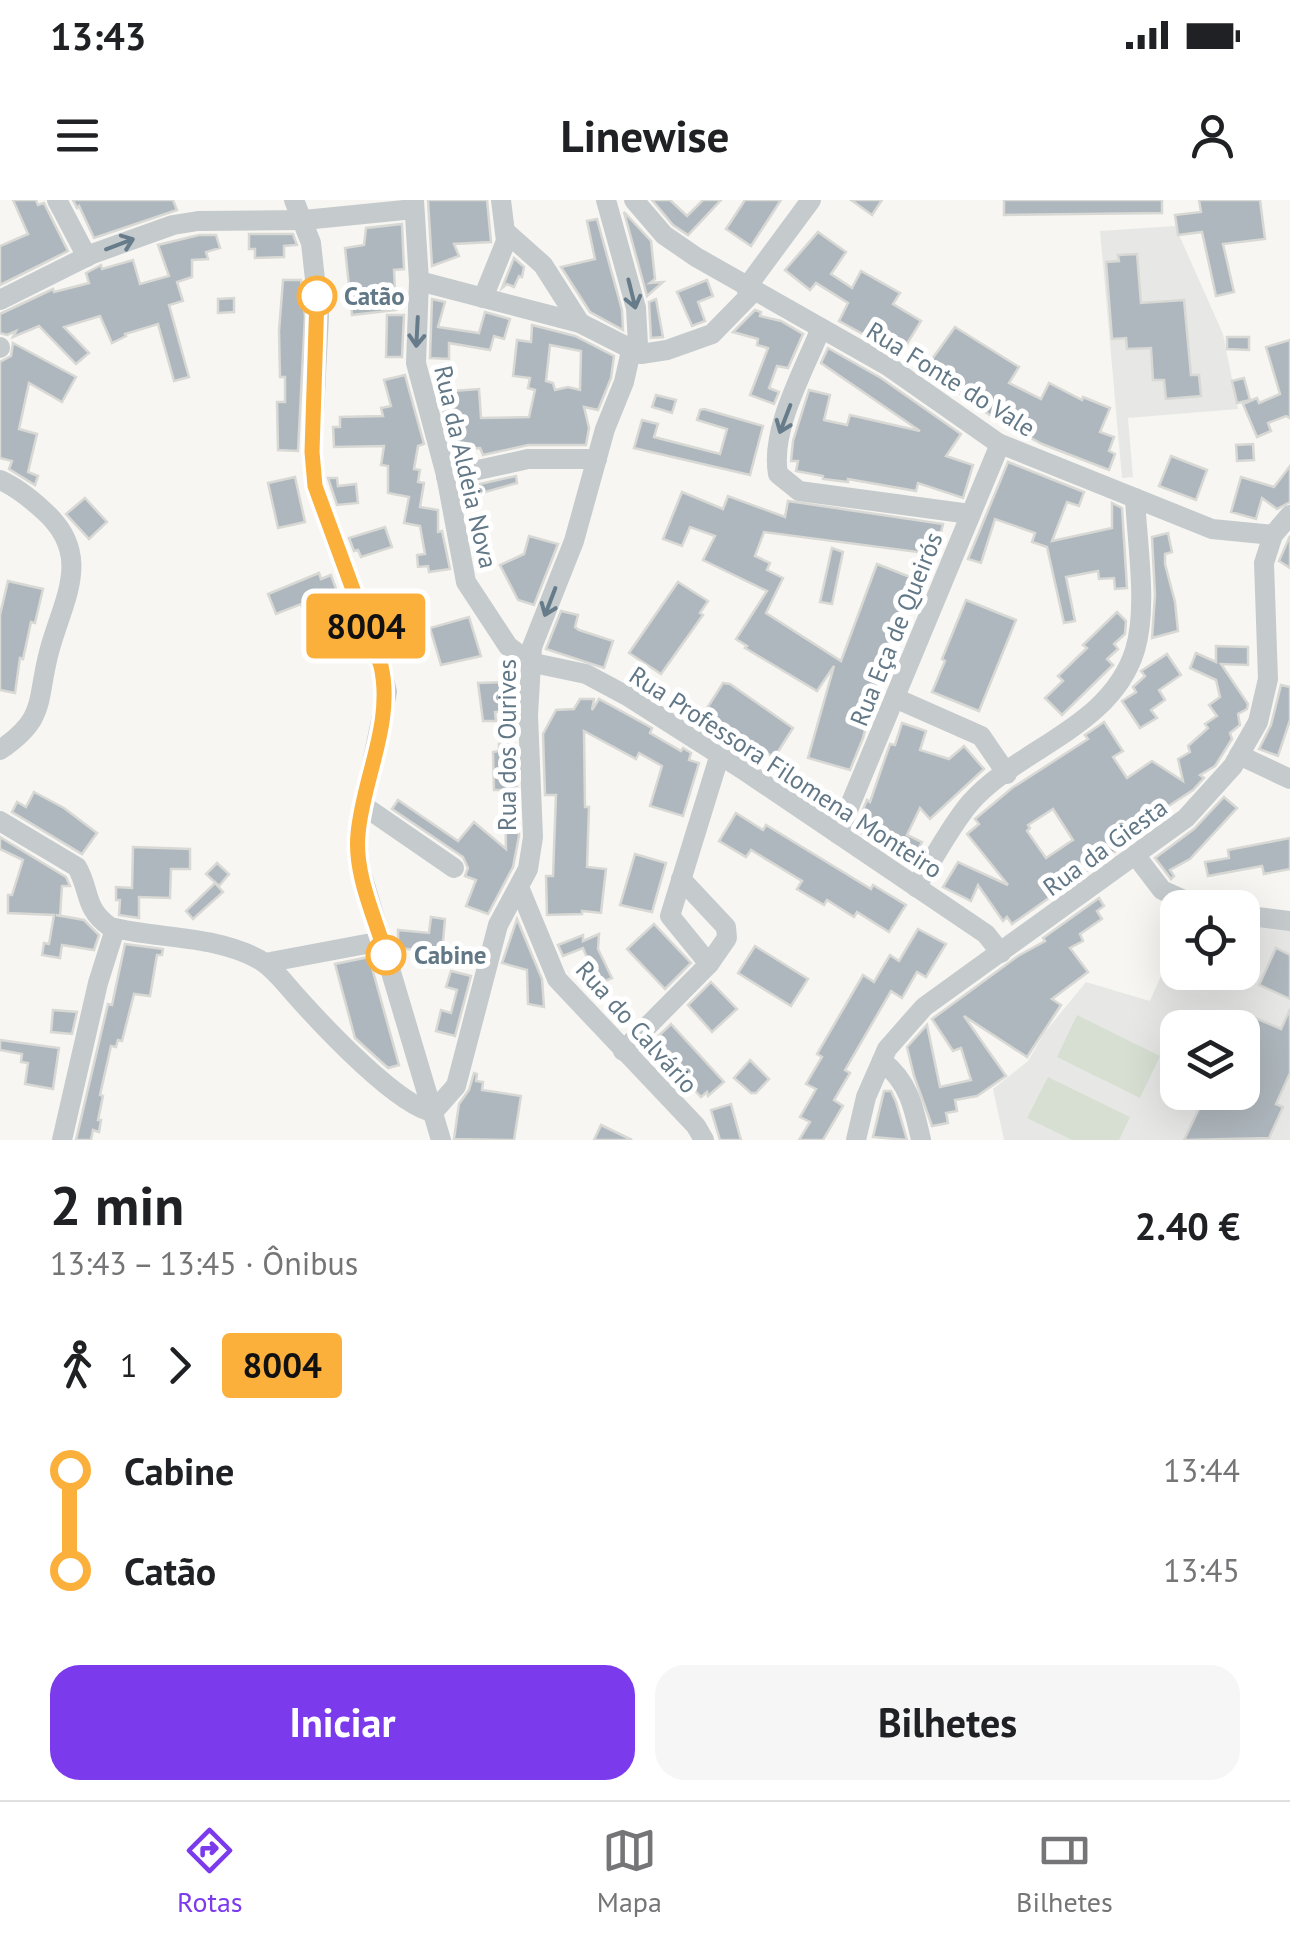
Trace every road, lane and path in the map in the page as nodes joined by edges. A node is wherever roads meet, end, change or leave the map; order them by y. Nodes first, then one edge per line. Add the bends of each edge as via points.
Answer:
1 (57, 200) edge
2 (294, 200) edge
3 (501, 200) edge
4 (606, 200) edge
5 (634, 200) edge
6 (811, 200) edge
7 (414, 204) edge
8 (304, 220) junction
9 (507, 233) junction
10 (87, 257) junction
11 (419, 281) junction
12 (749, 290) junction
13 (483, 298) junction
14 (0, 300) edge
15 (580, 323) junction
16 (821, 328) junction
17 (631, 351) junction
18 (1000, 444) junction
19 (597, 459) junction
20 (446, 477) junction
21 (0, 480) edge
22 (1134, 498) junction
23 (970, 514) junction
24 (1290, 515) edge
25 (1273, 535) junction
26 (530, 662) junction
27 (894, 698) junction
28 (0, 750) edge
29 (720, 754) junction
30 (1239, 755) junction
31 (1007, 774) junction
32 (1290, 779) edge
33 (364, 806) junction
34 (0, 821) edge
35 (838, 834) junction
36 (1136, 856) junction
37 (454, 868) dead end
38 (682, 879) junction
39 (519, 886) junction
40 (916, 887) junction
41 (1162, 890) edge
42 (1260, 917) edge
43 (1290, 921) edge
44 (115, 928) junction
45 (382, 941) junction
46 (1001, 953) junction
47 (265, 964) junction
48 (709, 964) junction
49 (623, 1051) junction
50 (882, 1061) junction
51 (433, 1112) junction
52 (62, 1140) edge
53 (441, 1140) edge
54 (704, 1140) edge
55 (856, 1140) edge
56 (921, 1140) edge

1 - 10 street
2 - 8 street
3 - 9 street
4 -> 17 street, Rua dos Ourives via 636,308 638,344
5 - 12 street, Rua Fonte do Vale via 664,235
6 - 12 street
7 - 8 street
7 - 11 street, Rua da Aldeia Nova
10 -> 8 street via 198,221
8 - 33 street via 319,316 315,486 387,692
9 - 13 street
9 - 15 street via 543,265
10 - 14 street
11 - 13 street
11 -> 20 street, Rua da Aldeia Nova via 416,363
12 - 16 street, Rua Fonte do Vale
12 - 17 street via 712,334 667,350
13 - 15 street
15 - 17 street
16 - 18 street, Rua Fonte do Vale
16 -> 23 street via 780,431 778,474 799,491
17 - 19 street, Rua dos Ourives
18 - 22 street, Rua Fonte do Vale
18 - 23 street, Rua Eça de Queirós
19 - 20 street via 528,459
19 -> 26 street, Rua dos Ourives
20 - 26 street, Rua da Aldeia Nova via 466,582 508,646
21 - 28 street via 58,524 73,568 40,706 24,733
22 - 25 street, Rua Fonte do Vale via 1212,528
22 - 31 street via 1140,624 1125,673 1082,720
23 - 27 street, Rua Eça de Queirós
24 - 25 street
25 - 30 street, Rua da Giesta via 1264,563 1268,679 1258,722
26 - 29 street, Rua Professora Filomena Monteiro via 586,674
26 - 39 street, Rua dos Ourives via 533,837
27 - 31 street via 981,736
27 - 35 street, Rua Eça de Queirós
29 - 35 street, Rua Professora Filomena Monteiro
29 - 38 street
30 - 32 street
30 - 36 street, Rua da Giesta via 1186,818
31 - 40 street via 971,802
33 - 37 street
33 - 45 street via 360,868
34 - 44 street via 77,867 88,904
35 - 40 street, Rua Professora Filomena Monteiro
36 - 41 street
36 - 46 street, Rua da Giesta
38 - 48 street via 670,916
38 - 48 street via 726,927 727,938
39 - 49 street, Rua do Calvário via 557,979
39 - 51 street, Rua dos Ourives via 498,925 456,1086
40 - 46 street, Rua Professora Filomena Monteiro via 986,934
42 - 43 street
44 - 47 street via 210,944
44 - 52 street
45 - 47 street
45 - 51 street
46 - 50 street, Rua da Giesta via 924,1007
47 - 51 street via 395,1091
48 - 49 street
49 - 54 street, Rua do Calvário
50 - 55 street, Rua da Giesta
50 - 56 street via 903,1082
51 - 53 street

